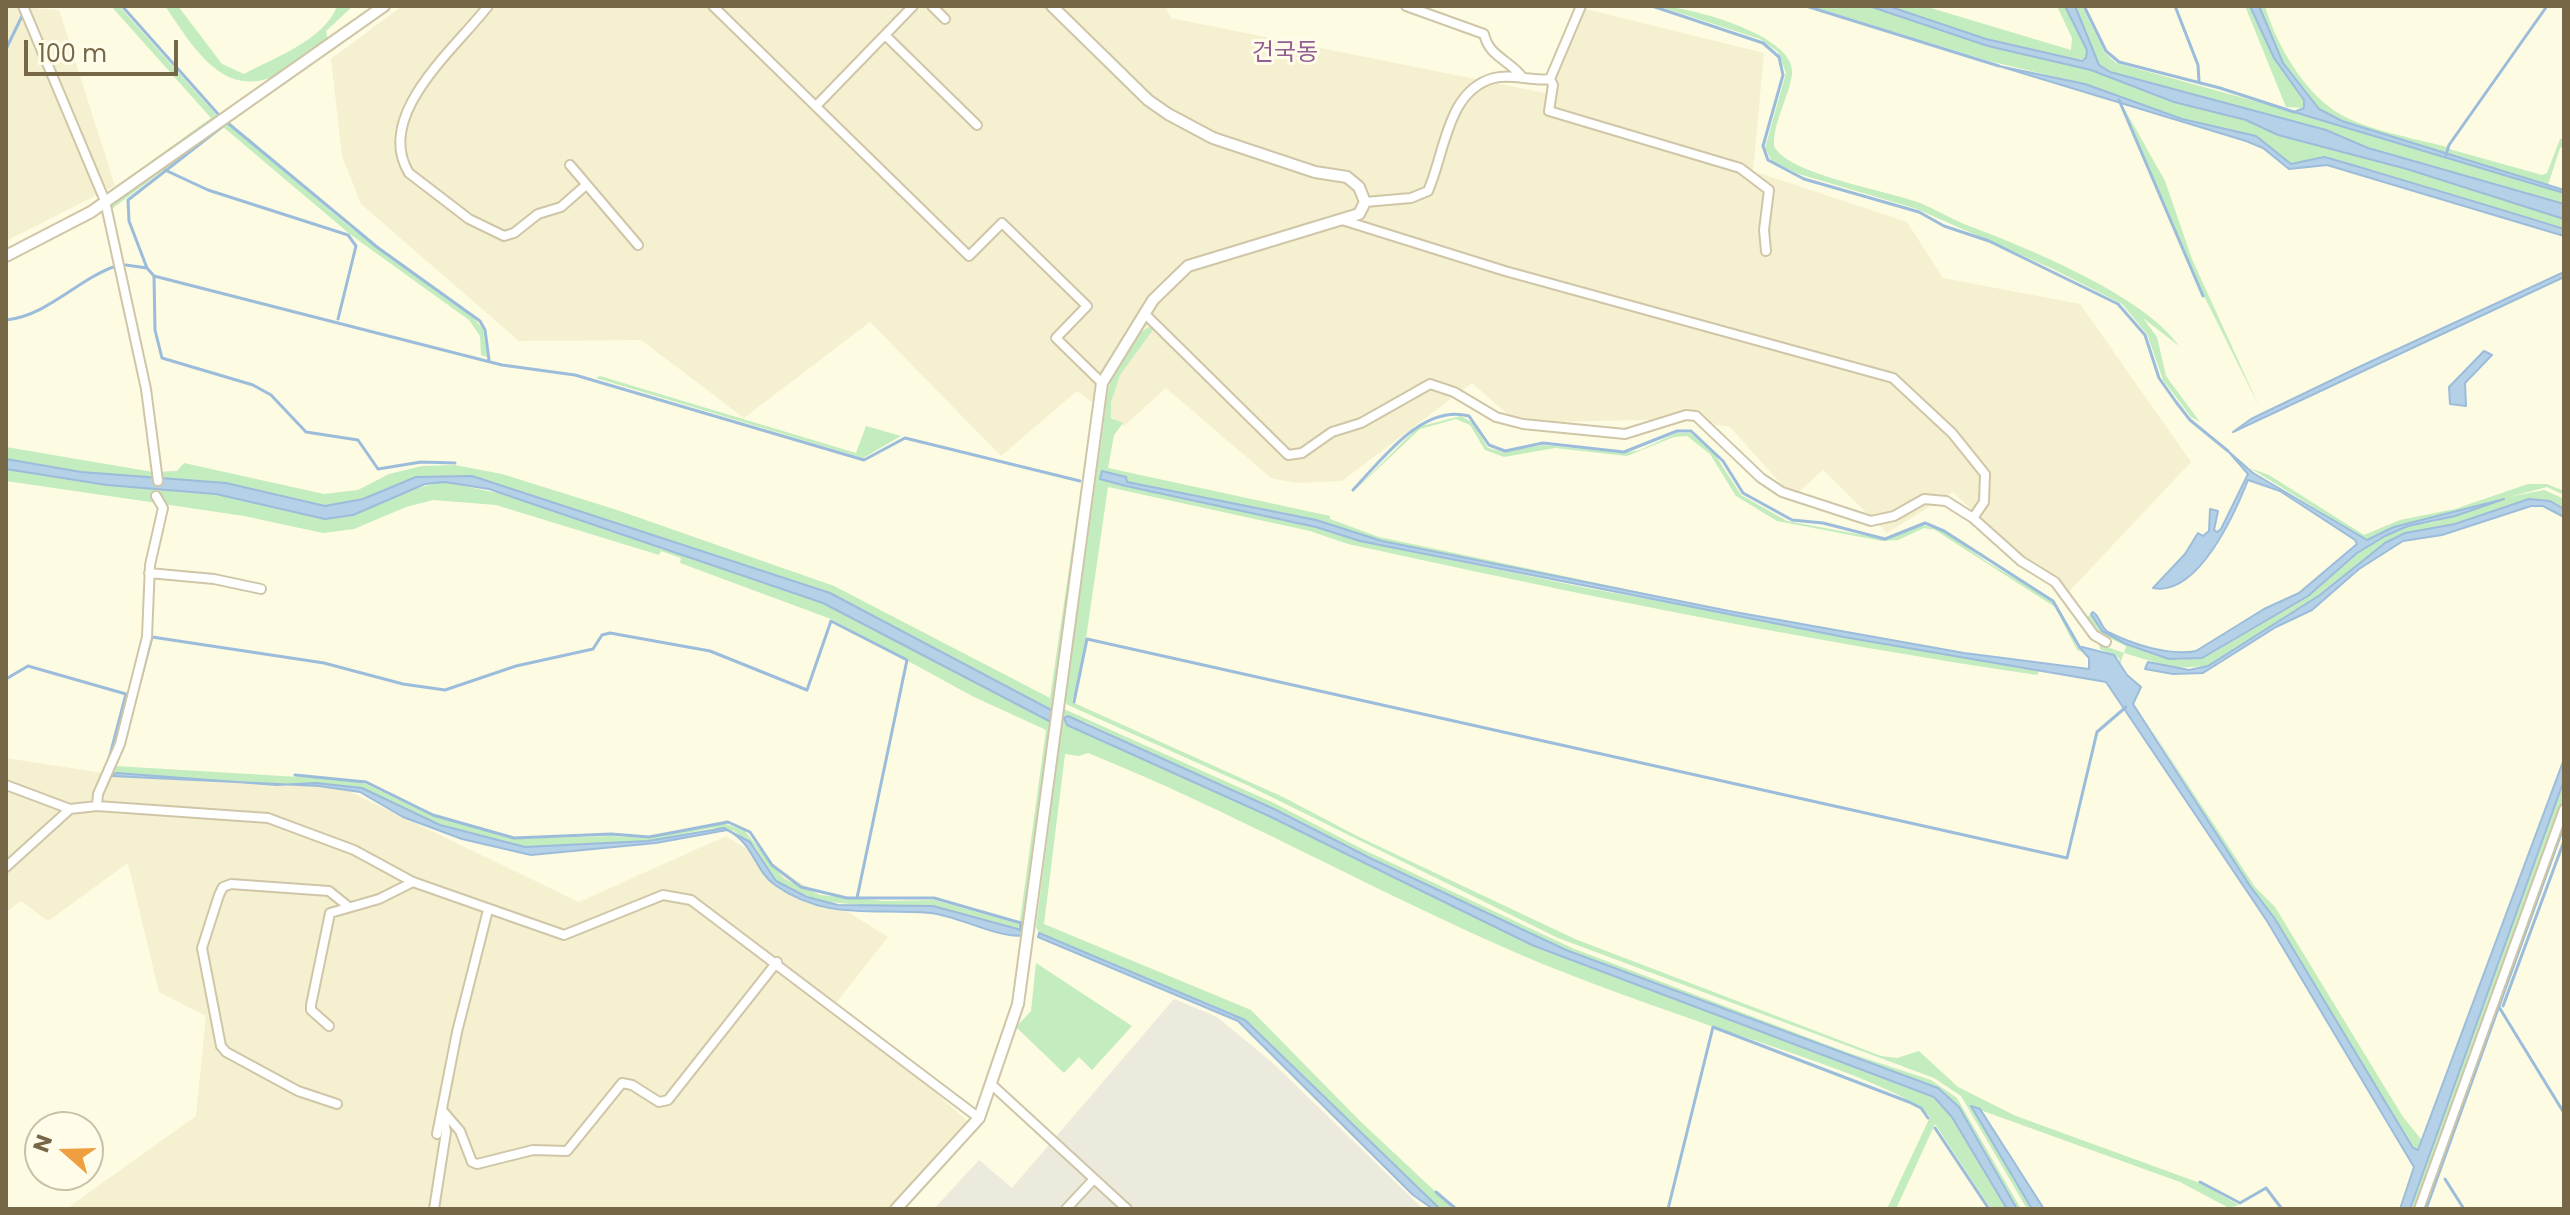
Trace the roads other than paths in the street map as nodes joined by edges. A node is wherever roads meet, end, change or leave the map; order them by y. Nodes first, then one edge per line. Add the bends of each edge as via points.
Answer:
1 (23, 6) edge
2 (384, 6) edge
3 (488, 6) edge
4 (913, 6) edge
5 (932, 6) edge
6 (1052, 6) edge
7 (1406, 6) edge
8 (1581, 6) edge
9 (719, 8) edge
10 (945, 19) dead end
11 (885, 35) junction
12 (1523, 78) junction
13 (1550, 79) junction
14 (816, 106) junction
15 (977, 125) dead end
16 (570, 165) dead end
17 (586, 185) junction
18 (105, 201) junction
19 (1365, 202) junction
20 (1342, 220) junction
21 (638, 245) dead end
22 (1766, 251) dead end
23 (6, 256) edge
24 (1144, 313) junction
25 (1102, 383) junction
26 (158, 481) dead end
27 (156, 496) dead end
28 (1973, 518) junction
29 (149, 573) junction
30 (261, 589) dead end
31 (2106, 642) dead end
32 (6, 785) edge
33 (97, 806) junction
34 (70, 809) junction
35 (2564, 809) edge
36 (6, 867) edge
37 (413, 882) junction
38 (349, 907) junction
39 (488, 910) junction
40 (777, 962) junction
41 (329, 1026) dead end
42 (991, 1084) junction
43 (337, 1104) dead end
44 (442, 1110) junction
45 (979, 1118) junction
46 (437, 1134) dead end
47 (1094, 1179) junction
48 (434, 1209) edge
49 (896, 1209) edge
50 (1066, 1209) edge
51 (1127, 1209) edge
52 (2419, 1209) edge

1 - 18 street
2 - 18 street
3 - 17 street via 417,93 400,136 403,163 469,219 504,236 538,214 561,207
4 - 11 street
5 - 10 street
6 - 19 street via 1168,114 1213,138 1315,172 1347,177
7 - 12 street via 1484,34 1492,53
8 - 13 street
9 - 14 street
11 - 14 street
11 - 15 street
12 - 13 street
12 - 19 street via 1495,77 1457,106 1428,191
13 - 22 street via 1549,111 1740,168 1769,190
14 - 25 street via 969,256 1002,223 1087,306 1056,338
16 - 17 street
17 - 21 street
18 - 23 street
18 - 26 street via 146,389
19 - 20 street via 1359,214
20 - 24 street via 1188,266
20 - 28 street via 1505,271 1893,378 1952,433 1985,474 1984,502
24 - 25 street
24 - 28 street via 1288,455 1302,453 1332,432 1361,423 1430,384 1496,417 1539,426 1625,434 1696,416 1782,492 1871,521 1936,498
25 - 42 street via 1018,1004
27 - 29 street via 163,508
28 - 31 street via 2021,561 2055,582 2094,635
29 - 30 street
29 - 33 street via 147,637 120,744
32 - 34 street
33 - 34 street
33 - 37 street via 268,818 354,850
34 - 36 street
35 - 52 street
37 - 38 street
37 - 39 street
38 - 41 street via 330,913 311,1005
38 - 43 street via 329,891 231,884 219,895 202,948 226,1052 298,1091
39 - 40 street via 564,935 654,898 679,896 701,905
39 - 44 street
40 - 44 street via 668,1100 659,1102 622,1083 567,1151 533,1150 477,1164
40 - 45 street
42 - 45 street
42 - 47 street
44 - 46 street
44 - 48 street via 446,1132
45 - 49 street
47 - 50 street
47 - 51 street

